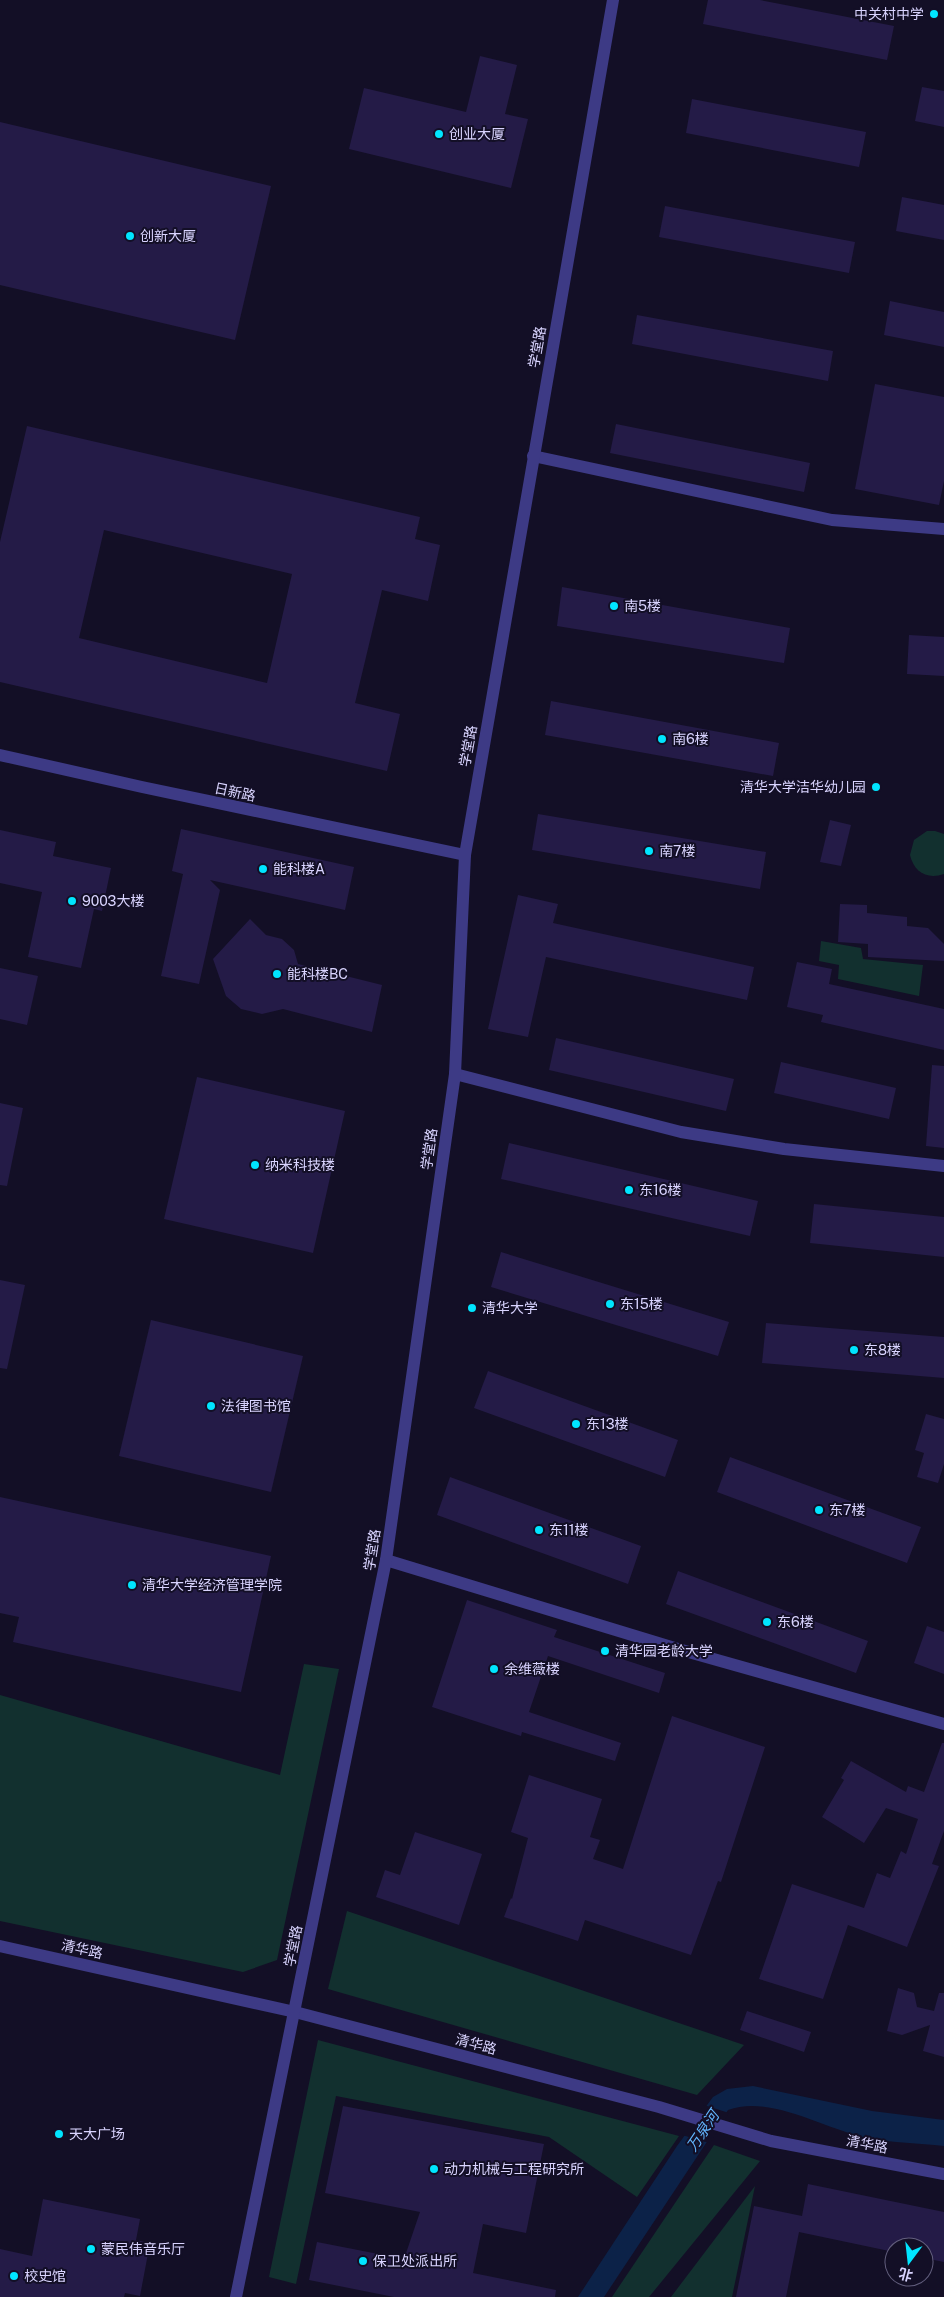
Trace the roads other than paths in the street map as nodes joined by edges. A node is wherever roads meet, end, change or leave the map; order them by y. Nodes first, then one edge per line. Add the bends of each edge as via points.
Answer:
1 (613, 0) edge
2 (533, 456) junction
3 (944, 529) edge
4 (0, 755) edge
5 (465, 855) junction
6 (455, 1074) junction
7 (944, 1166) edge
8 (386, 1560) junction
9 (944, 1724) edge
10 (0, 1946) edge
11 (295, 2012) junction
12 (944, 2174) edge
13 (236, 2297) edge

1 - 2 street, 学堂路
2 - 3 street via 832,520
2 - 5 street, 学堂路
4 - 5 street, 日新路
5 - 6 street, 学堂路
6 - 7 street via 681,1132 774,1147
6 - 8 street, 学堂路
8 - 9 street via 678,1649
8 - 11 street, 学堂路
10 - 11 street, 清华路
11 - 12 street, 清华路 via 659,2107 754,2136
11 - 13 street, 学堂路

